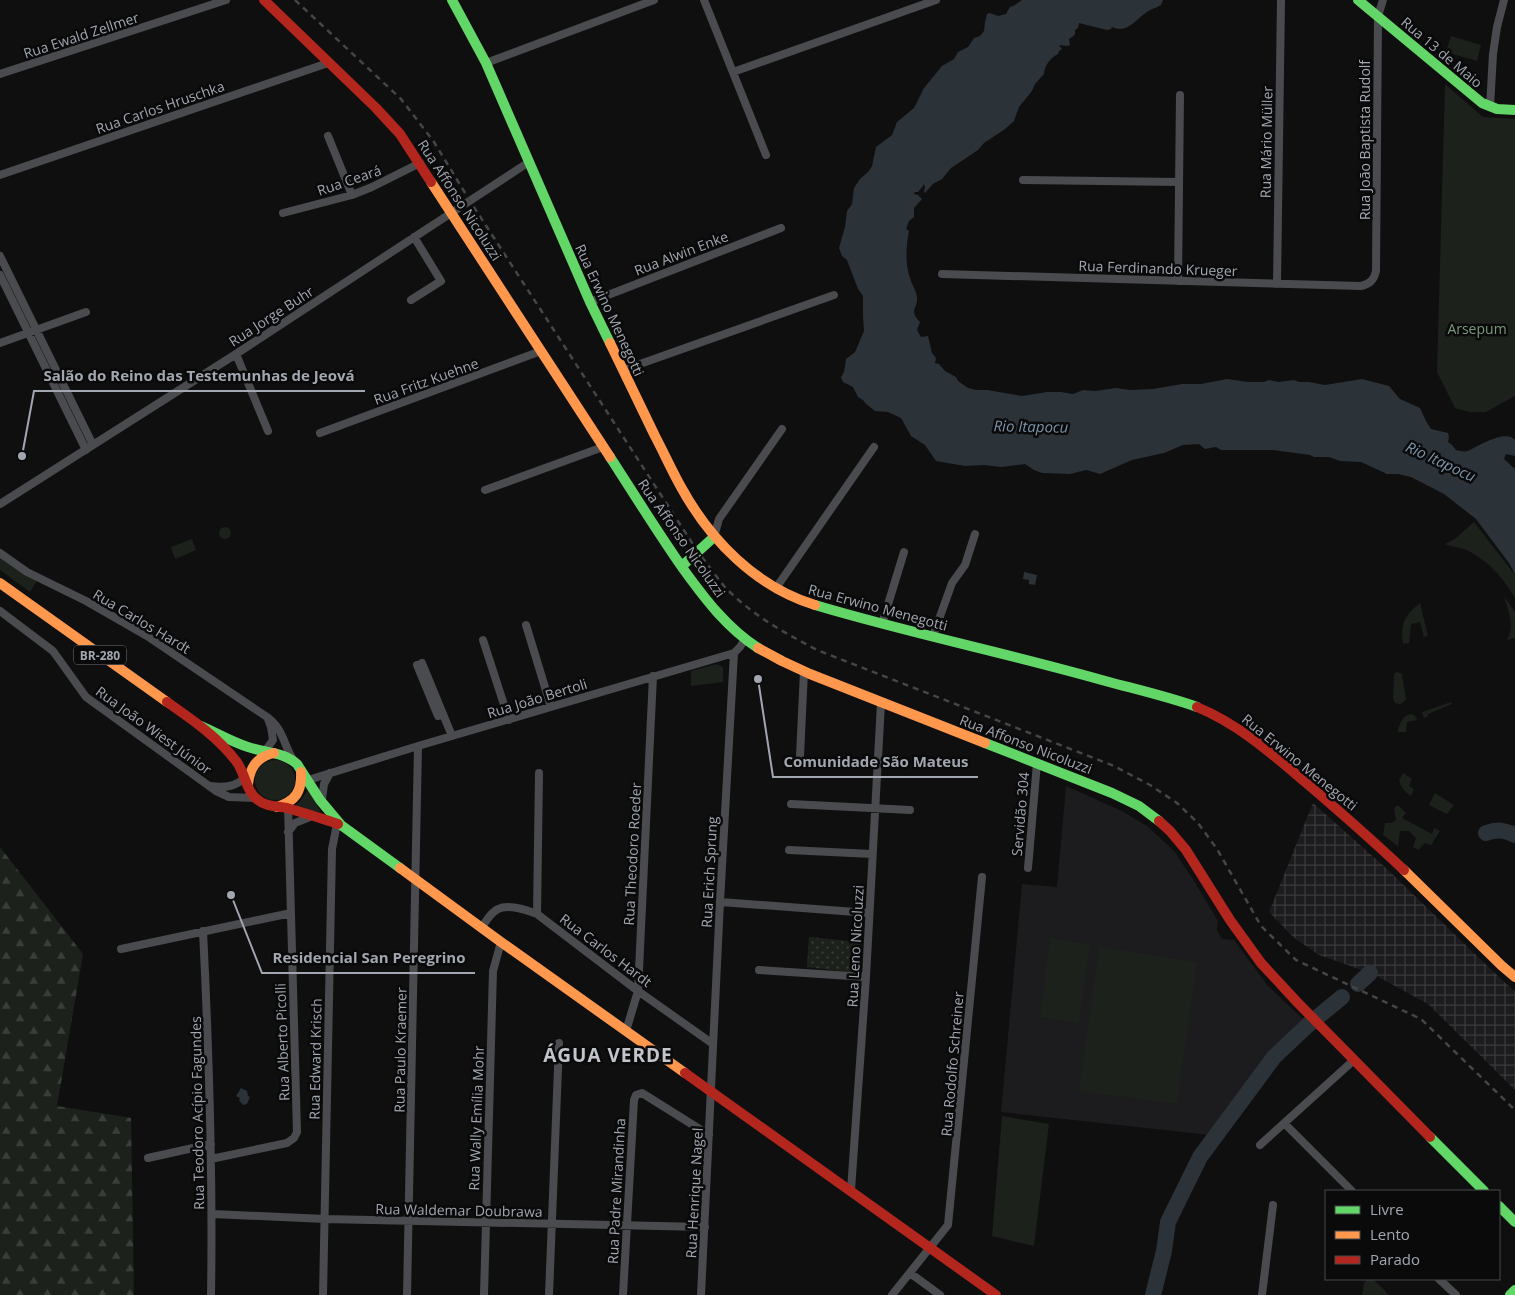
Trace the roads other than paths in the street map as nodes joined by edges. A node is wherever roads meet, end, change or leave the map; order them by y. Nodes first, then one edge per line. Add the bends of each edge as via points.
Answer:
1 (226, 0) edge
2 (264, 0) edge
3 (452, 0) edge
4 (654, 0) edge
5 (704, 0) edge
6 (936, 0) edge
7 (1281, 0) edge
8 (1358, 0) edge
9 (1383, 0) edge
10 (1504, 0) edge
11 (1378, 16) junction
12 (328, 63) junction
13 (486, 63) junction
14 (733, 72) junction
15 (0, 74) edge
16 (1180, 95) dead end
17 (1490, 107) junction
18 (1515, 110) edge
19 (328, 136) dead end
20 (766, 155) dead end
21 (529, 162) junction
22 (420, 163) junction
23 (0, 174) edge
24 (1023, 180) dead end
25 (1179, 182) junction
26 (352, 195) junction
27 (283, 213) dead end
28 (452, 213) junction
29 (781, 228) dead end
30 (414, 237) junction
31 (0, 256) edge
32 (942, 274) dead end
33 (0, 275) edge
34 (1178, 281) junction
35 (1372, 281) joint
36 (1277, 284) junction
37 (834, 295) dead end
38 (411, 300) dead end
39 (590, 302) junction
40 (86, 312) dead end
41 (33, 332) junction
42 (0, 343) edge
43 (541, 351) junction
44 (236, 354) junction
45 (623, 370) junction
46 (782, 429) dead end
47 (268, 432) dead end
48 (320, 433) dead end
49 (93, 446) junction
50 (874, 446) dead end
51 (604, 447) junction
52 (86, 450) junction
53 (485, 490) dead end
54 (0, 504) edge
55 (975, 534) dead end
56 (714, 537) junction
57 (904, 552) dead end
58 (0, 553) edge
59 (682, 566) junction
60 (0, 583) edge
61 (776, 588) junction
62 (0, 611) edge
63 (882, 624) junction
64 (526, 625) dead end
65 (933, 636) junction
66 (745, 639) junction
67 (483, 640) dead end
68 (734, 653) junction
69 (419, 664) dead end
70 (804, 671) junction
71 (653, 676) junction
72 (882, 703) junction
73 (552, 707) junction
74 (267, 717) junction
75 (509, 720) junction
76 (201, 726) junction
77 (450, 737) junction
78 (418, 746) junction
79 (270, 752) junction
80 (800, 756) dead end
81 (293, 760) junction
82 (1037, 763) junction
83 (330, 773) junction
84 (539, 773) dead end
85 (248, 778) junction
86 (303, 779) junction
87 (208, 786) junction
88 (255, 798) junction
89 (322, 803) junction
90 (791, 804) dead end
91 (285, 806) junction
92 (875, 808) junction
93 (910, 810) dead end
94 (317, 817) junction
95 (339, 825) junction
96 (288, 832) junction
97 (788, 850) dead end
98 (872, 854) junction
99 (1028, 868) dead end
100 (982, 877) dead end
101 (416, 879) junction
102 (720, 902) junction
103 (291, 913) junction
104 (869, 913) junction
105 (537, 914) junction
106 (482, 927) junction
107 (203, 931) junction
108 (501, 942) junction
109 (120, 949) dead end
110 (759, 970) dead end
111 (866, 977) junction
112 (1515, 977) edge
113 (638, 991) junction
114 (626, 1031) junction
115 (559, 1044) dead end
116 (713, 1044) junction
117 (1354, 1060) junction
118 (711, 1092) junction
119 (1285, 1124) junction
120 (709, 1135) junction
121 (211, 1144) junction
122 (1260, 1145) dead end
123 (148, 1158) dead end
124 (211, 1159) junction
125 (851, 1190) junction
126 (1351, 1190) edge
127 (1483, 1190) edge
128 (1273, 1204) dead end
129 (1500, 1207) edge
130 (212, 1214) junction
131 (325, 1219) junction
132 (409, 1221) junction
133 (486, 1222) junction
134 (1515, 1222) edge
135 (551, 1224) junction
136 (627, 1225) junction
137 (705, 1227) junction
138 (930, 1248) junction
139 (910, 1273) junction
140 (1441, 1280) edge
141 (1515, 1290) edge
142 (211, 1295) edge
143 (323, 1295) edge
144 (407, 1295) edge
145 (484, 1295) edge
146 (549, 1295) edge
147 (623, 1295) edge
148 (701, 1295) edge
149 (892, 1295) edge
150 (940, 1295) edge
151 (996, 1295) edge
152 (1262, 1295) edge
153 (1456, 1295) edge
154 (1510, 1295) edge

1 - 15 street, Rua Ewald Zellmer
2 - 12 main road, Rua Affonso Nicoluzzi
3 - 13 main road, Rua Erwino Menegotti
4 - 13 street
5 - 14 street
6 - 14 street
7 - 36 street, Rua Mário Müller
8 - 11 main road, Rua 13 de Maio
9 - 11 street, Rua João Baptista Rudolf
10 - 17 street via 1493,54
11 - 17 main road, Rua 13 de Maio
11 - 35 street, Rua João Baptista Rudolf via 1376,270
12 - 22 main road, Rua Affonso Nicoluzzi via 389,120
12 - 23 street, Rua Carlos Hruschka
13 - 21 main road, Rua Erwino Menegotti
14 - 20 street
16 - 25 street
17 - 18 main road, Rua 13 de Maio
19 - 26 street
21 - 28 street, Rua Jorge Buhr
21 - 39 main road, Rua Erwino Menegotti
22 - 26 street, Rua Ceará
22 - 28 main road, Rua Affonso Nicoluzzi
24 - 25 street
25 - 34 street
26 - 27 street, Rua Ceará
28 - 30 street, Rua Jorge Buhr
28 - 43 main road, Rua Affonso Nicoluzzi
29 - 39 street, Rua Alwin Enke
30 - 38 street via 441,282
30 - 44 street, Rua Jorge Buhr
31 - 41 street
32 - 34 street, Rua Ferdinando Krueger
33 - 41 street
34 - 36 street, Rua Ferdinando Krueger
35 - 36 street, Rua Ferdinando Krueger via 1361,286
37 - 45 street
39 - 45 main road, Rua Erwino Menegotti
40 - 41 street
41 - 42 street
41 - 49 street
41 - 52 street
43 - 48 street, Rua Fritz Kuehne
43 - 51 main road, Rua Affonso Nicoluzzi
44 - 47 street
44 - 49 street, Rua Jorge Buhr
45 - 56 main road, Rua Erwino Menegotti via 686,497
46 - 56 street via 719,519
49 - 52 street, Rua Jorge Buhr
50 - 61 street
51 - 53 street
51 - 59 main road, Rua Affonso Nicoluzzi
52 - 54 street, Rua Jorge Buhr
55 - 65 street via 966,565 952,583
56 - 59 main road
56 - 61 main road, Rua Erwino Menegotti via 756,575
57 - 63 street
58 - 74 street, Rua Carlos Hardt via 27,572 147,636
59 - 66 main road, Rua Affonso Nicoluzzi via 707,600
60 - 76 main road, BR-280
61 - 63 main road, Rua Erwino Menegotti via 801,601
62 - 87 street, Rua João Wiest Júnior via 53,651 86,697
63 - 65 main road, Rua Erwino Menegotti
64 - 73 street
65 - 112 main road, Rua Erwino Menegotti via 1189,704 1220,717 1251,738 1416,879
66 - 68 street
66 - 70 main road, Rua Affonso Nicoluzzi
67 - 75 street
68 - 71 street, Rua João Bertoli
68 - 102 street, Rua Erich Sprung
69 - 77 street
70 - 72 main road, Rua Affonso Nicoluzzi
70 - 80 street
71 - 73 street, Rua João Bertoli
71 - 113 street, Rua Theodoro Roeder
72 - 82 main road, Rua Affonso Nicoluzzi
72 - 92 street, Rua Leno Nicoluzzi
73 - 75 street, Rua João Bertoli
74 - 79 street via 273,740
74 - 81 street, Rua Carlos Hardt via 281,731
75 - 77 street, Rua João Bertoli
76 - 79 main road, BR-280 via 241,745
76 - 85 main road, BR-280 via 230,754
77 - 78 street, Rua João Bertoli
78 - 83 street, Rua João Bertoli
78 - 101 street, Rua Paulo Kraemer
79 - 81 main road, BR-280
79 - 85 main road via 257,761
81 - 86 main road
82 - 99 street, Servidão 304
82 - 117 main road, Rua Affonso Nicoluzzi via 1122,798 1163,824 1190,855 1251,949
83 - 86 street, Rua João Bertoli
83 - 89 street via 324,785
84 - 105 street
85 - 87 street, Rua João Wiest Júnior via 229,787
85 - 88 main road, BR-280
86 - 89 main road
86 - 91 main road via 297,796
87 - 88 street, Rua João Wiest Júnior via 229,797
88 - 91 main road via 268,806
89 - 95 main road
90 - 92 street
91 - 94 main road
91 - 96 street, Rua Alberto Picolli
92 - 93 street
92 - 98 street, Rua Leno Nicoluzzi
94 - 95 main road
94 - 96 street via 297,822
95 - 101 main road
95 - 131 street, Rua Edward Krisch via 332,849
96 - 103 street, Rua Alberto Picolli
97 - 98 street
98 - 104 street, Rua Leno Nicoluzzi
100 - 138 street, Rua Rodolfo Schreiner via 949,1218 948,1225
101 - 106 main road
101 - 132 street, Rua Paulo Kraemer
102 - 104 street
102 - 116 street, Rua Erich Sprung
103 - 107 street
103 - 124 street, Rua Alberto Picolli via 297,1132 287,1143
104 - 111 street, Rua Leno Nicoluzzi
105 - 106 street, Rua Carlos Hardt via 524,909 499,908
105 - 113 street, Rua Carlos Hardt
106 - 108 main road
107 - 109 street
107 - 121 street, Rua Teodoro Acípio Fagundes
108 - 114 main road
108 - 133 street, Rua Wally Emília Mohr via 493,980
110 - 111 street
111 - 125 street, Rua Leno Nicoluzzi
113 - 114 street, Rua Theodoro Roeder
113 - 116 street, Rua Carlos Hardt
114 - 118 main road
115 - 135 street
116 - 118 street, Rua Erich Sprung
117 - 119 street
117 - 127 main road, Rua Affonso Nicoluzzi
118 - 120 street, Rua Henrique Nagel
118 - 125 main road
119 - 122 street
119 - 126 street
120 - 136 street, Rua Padre Mirandinha via 642,1093 636,1095
120 - 137 street, Rua Henrique Nagel
121 - 123 street
121 - 124 street, Rua Teodoro Acípio Fagundes
124 - 130 street, Rua Teodoro Acípio Fagundes
125 - 138 main road
128 - 152 street
129 - 134 main road
130 - 131 street, Rua Waldemar Doubrawa
130 - 142 street, Rua Teodoro Acípio Fagundes
131 - 132 street, Rua Waldemar Doubrawa
131 - 143 street, Rua Edward Krisch
132 - 133 street, Rua Waldemar Doubrawa
132 - 144 street, Rua Paulo Kraemer
133 - 135 street, Rua Waldemar Doubrawa
133 - 145 street, Rua Wally Emília Mohr
135 - 136 street, Rua Waldemar Doubrawa
135 - 146 street
136 - 137 street, Rua Waldemar Doubrawa
136 - 147 street, Rua Padre Mirandinha
137 - 148 street, Rua Henrique Nagel
138 - 139 street, Rua Rodolfo Schreiner
138 - 151 main road
139 - 149 street, Rua Rodolfo Schreiner
139 - 150 street
140 - 153 street
141 - 154 main road

